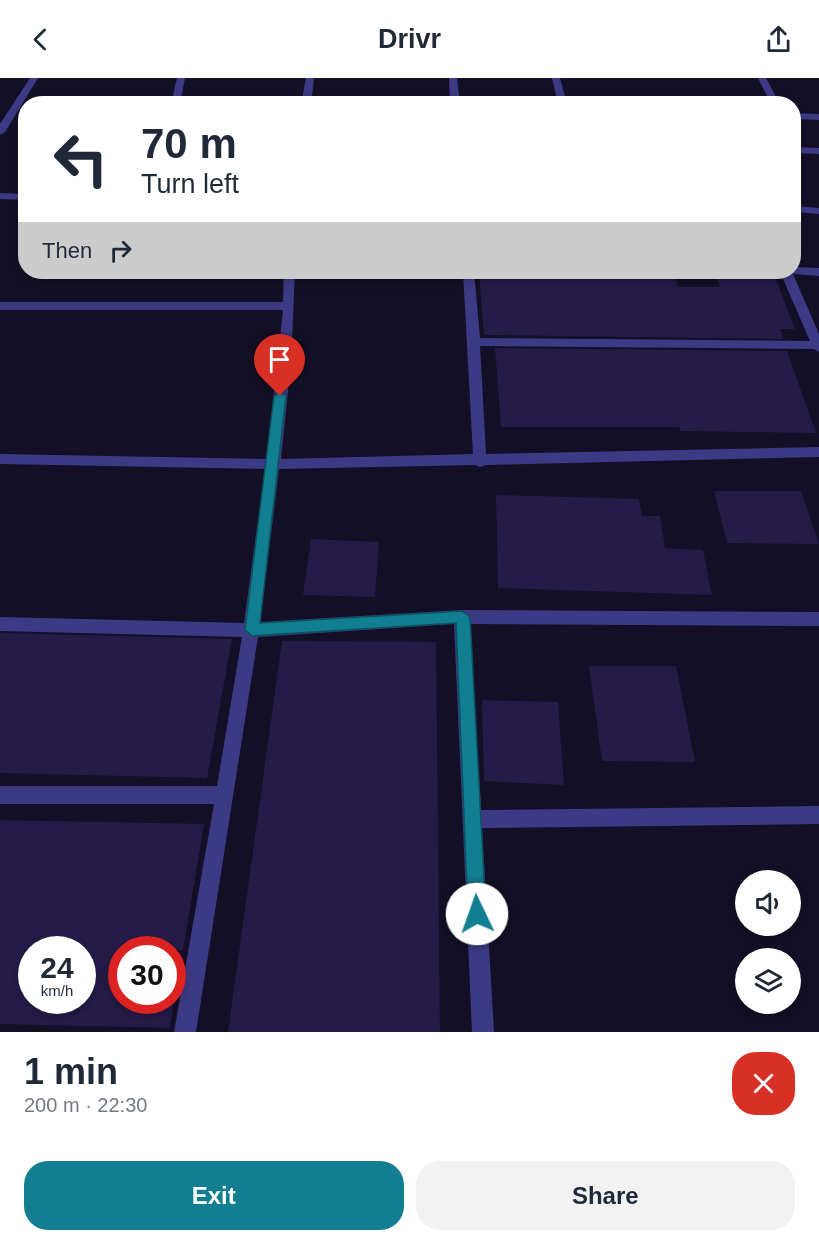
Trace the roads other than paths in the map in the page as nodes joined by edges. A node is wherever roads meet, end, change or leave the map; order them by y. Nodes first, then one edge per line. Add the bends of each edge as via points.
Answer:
1 (34, 78) edge
2 (181, 78) edge
3 (310, 78) edge
4 (453, 78) edge
5 (556, 78) edge
6 (762, 78) edge
7 (23, 96) edge
8 (177, 96) edge
9 (307, 96) edge
10 (454, 96) edge
11 (561, 96) edge
12 (772, 96) edge
13 (18, 103) edge
14 (801, 116) edge
15 (819, 117) edge
16 (0, 132) edge
17 (801, 150) edge
18 (819, 151) edge
19 (0, 196) edge
20 (18, 197) edge
21 (801, 210) edge
22 (819, 212) edge
23 (801, 271) edge
24 (819, 272) edge
25 (290, 279) edge
26 (469, 279) edge
27 (790, 279) edge
28 (0, 306) edge
29 (289, 306) junction
30 (474, 342) junction
31 (818, 346) edge
32 (819, 452) edge
33 (0, 459) edge
34 (480, 462) junction
35 (273, 464) junction
36 (462, 617) junction
37 (819, 619) edge
38 (0, 624) edge
39 (252, 630) junction
40 (0, 795) edge
41 (224, 795) junction
42 (819, 815) edge
43 (472, 819) junction
44 (185, 1032) edge
45 (483, 1032) edge

1 - 7 street
2 - 8 street
3 - 9 street
4 - 10 street
5 - 11 street
6 - 12 street
13 - 16 street
14 - 15 street
17 - 18 street
19 - 20 street
21 - 22 street
23 - 24 street
25 - 29 street
26 - 30 street
27 - 31 street via 806,304
28 - 29 street
29 - 35 street
30 - 31 street
30 - 34 street
32 - 34 street
33 - 35 street
34 - 35 street
35 - 39 street
36 - 37 street
36 - 39 street
36 - 43 street
38 - 39 street
39 - 41 street
40 - 41 street
41 - 44 street
42 - 43 street
43 - 45 street

